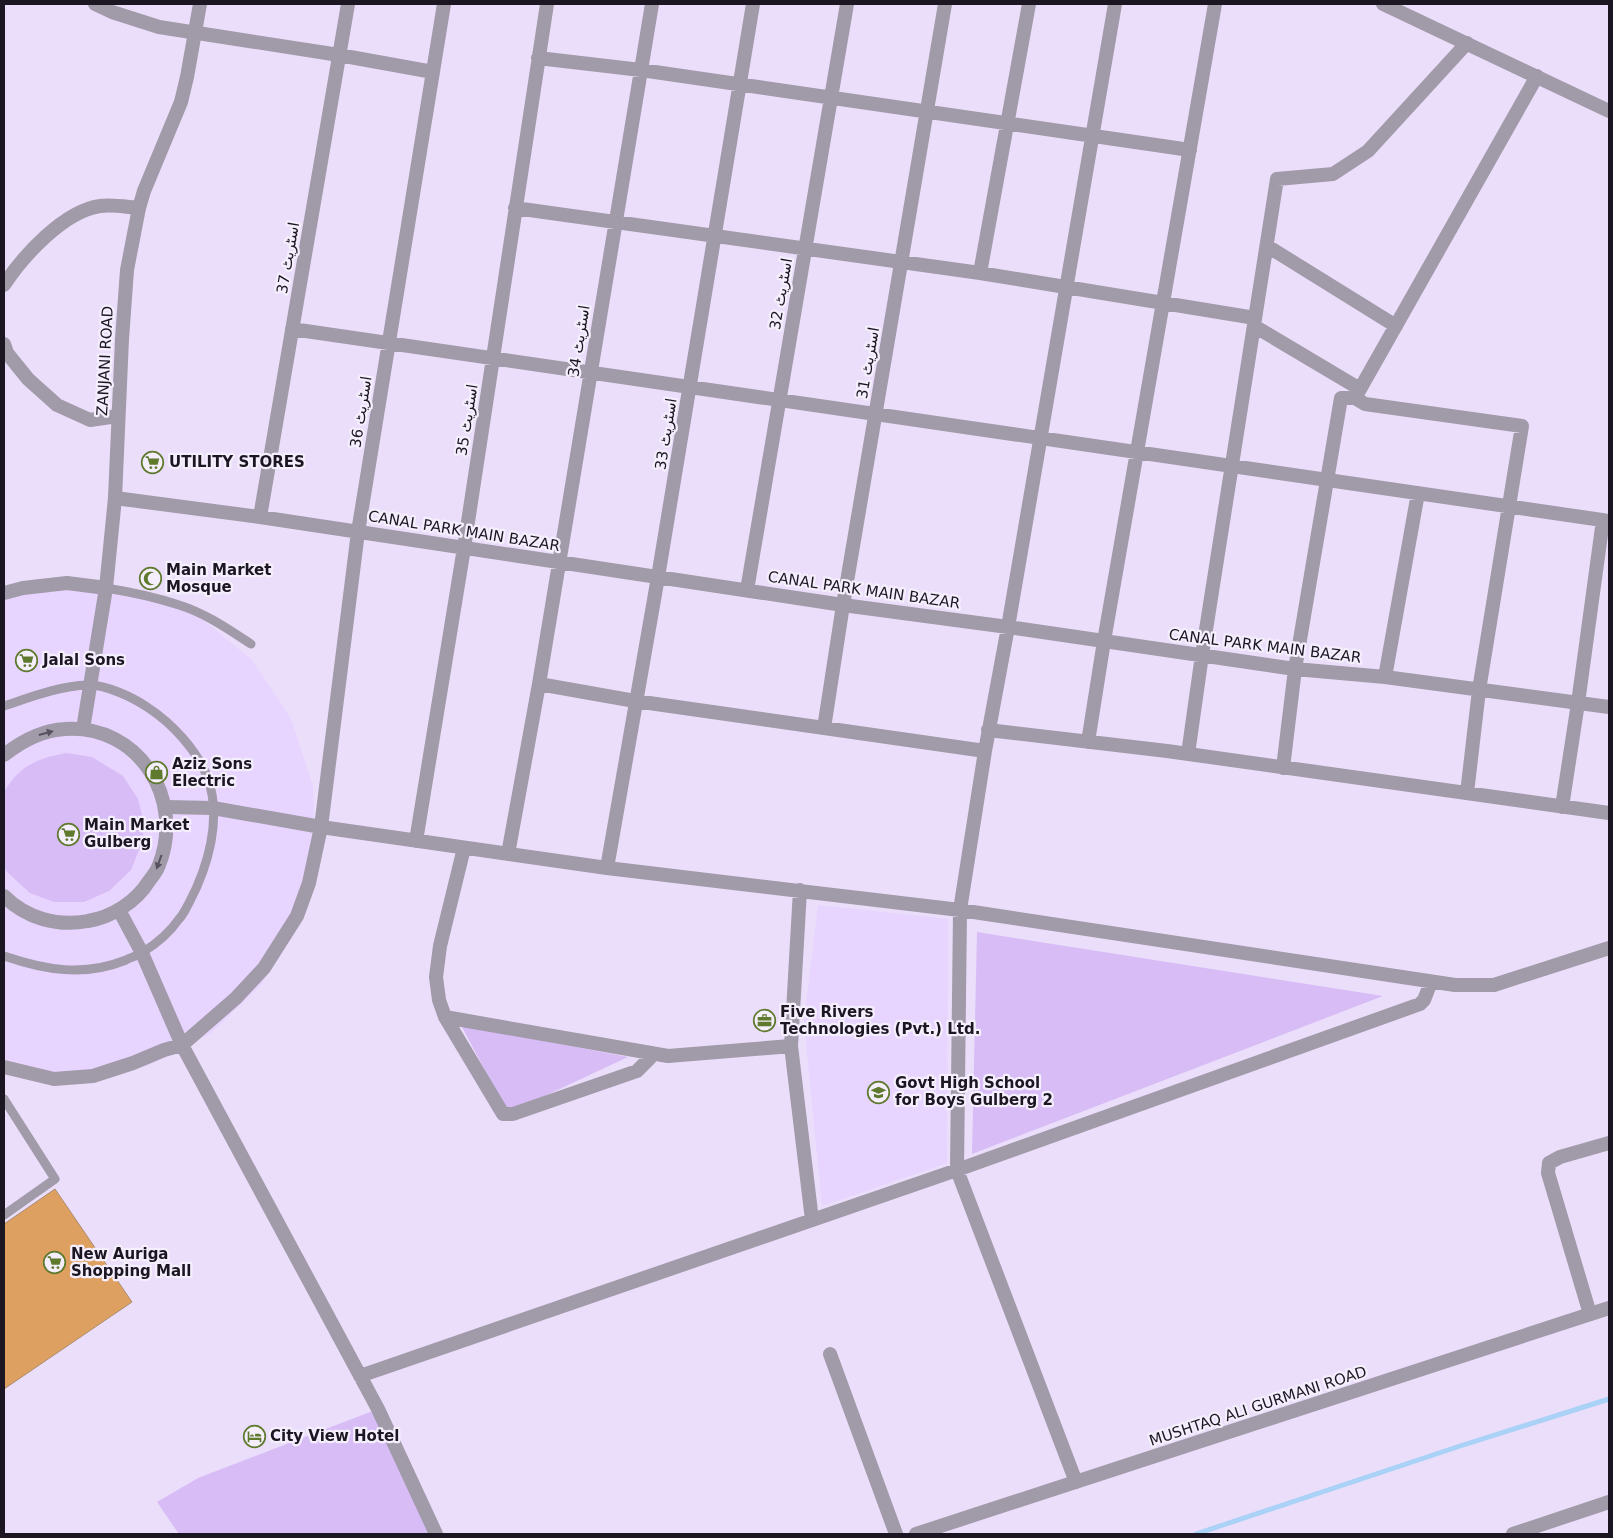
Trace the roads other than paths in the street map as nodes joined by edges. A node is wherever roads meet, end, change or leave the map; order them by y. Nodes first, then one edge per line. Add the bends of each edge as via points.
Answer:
1 (95, 4) edge
2 (200, 4) edge
3 (348, 4) edge
4 (444, 4) edge
5 (547, 4) edge
6 (652, 4) edge
7 (753, 4) edge
8 (848, 4) edge
9 (944, 4) edge
10 (1029, 4) edge
11 (1115, 4) edge
12 (1215, 4) edge
13 (1383, 4) edge
14 (195, 32) junction
15 (1467, 43) junction
16 (339, 55) junction
17 (538, 58) junction
18 (641, 70) junction
19 (432, 72) junction
20 (1537, 76) junction
21 (740, 84) junction
22 (831, 98) junction
23 (926, 111) junction
24 (1609, 111) edge
25 (1008, 123) junction
26 (1092, 136) junction
27 (1190, 150) junction
28 (139, 208) junction
29 (516, 208) junction
30 (616, 222) junction
31 (715, 236) junction
32 (1267, 246) junction
33 (806, 248) junction
34 (901, 262) junction
35 (980, 273) junction
36 (4, 285) edge
37 (1066, 287) junction
38 (1163, 303) junction
39 (1255, 322) junction
40 (1396, 326) junction
41 (292, 329) junction
42 (389, 343) junction
43 (4, 344) edge
44 (493, 358) junction
45 (591, 373) junction
46 (690, 387) junction
47 (1358, 393) junction
48 (780, 400) junction
49 (876, 414) junction
50 (118, 416) junction
51 (1040, 438) junction
52 (1137, 452) junction
53 (1232, 466) junction
54 (1328, 479) junction
55 (1418, 492) junction
56 (115, 498) junction
57 (1509, 506) junction
58 (260, 517) junction
59 (1606, 520) edge
60 (358, 532) junction
61 (464, 548) junction
62 (559, 562) junction
63 (658, 577) junction
64 (106, 588) junction
65 (747, 590) junction
66 (4, 593) edge
67 (843, 604) junction
68 (1008, 627) junction
69 (1104, 641) junction
70 (251, 644) dead end
71 (1202, 655) junction
72 (1295, 669) junction
73 (1384, 677) junction
74 (539, 684) junction
75 (90, 685) junction
76 (1478, 690) junction
77 (635, 701) junction
78 (1578, 703) junction
79 (4, 706) edge
80 (1609, 707) edge
81 (824, 728) junction
82 (83, 729) junction
83 (988, 730) junction
84 (1088, 742) junction
85 (985, 750) junction
86 (1188, 754) junction
87 (4, 756) edge
88 (1283, 768) junction
89 (1467, 794) junction
90 (166, 807) junction
91 (1562, 807) junction
92 (213, 808) junction
93 (1609, 814) edge
94 (321, 827) junction
95 (416, 841) junction
96 (464, 848) junction
97 (508, 854) junction
98 (607, 868) junction
99 (800, 890) junction
100 (4, 896) edge
101 (120, 910) junction
102 (960, 910) junction
103 (1609, 948) edge
104 (142, 953) junction
105 (4, 956) edge
106 (1431, 982) junction
107 (445, 1017) junction
108 (182, 1045) junction
109 (791, 1046) junction
110 (652, 1054) junction
111 (4, 1067) edge
112 (4, 1099) edge
113 (1609, 1143) edge
114 (957, 1170) junction
115 (4, 1215) edge
116 (812, 1220) junction
117 (1609, 1308) edge
118 (1590, 1314) junction
119 (830, 1354) dead end
120 (360, 1376) junction
121 (1076, 1482) junction
122 (1609, 1502) edge
123 (436, 1534) edge
124 (896, 1534) edge
125 (916, 1534) edge
126 (1513, 1534) edge

1 - 14 street via 159,28
2 - 14 street, ZANJANI ROAD
3 - 16 street, اسٹریٹ 37
4 - 19 street, اسٹریٹ 36
5 - 17 street, اسٹریٹ 35
6 - 18 street, اسٹریٹ 34
7 - 21 street, اسٹریٹ 33
8 - 22 street, اسٹریٹ 32
9 - 23 street, اسٹریٹ 31
10 - 25 street
11 - 26 street
12 - 27 street
13 - 15 street
14 - 16 street
14 - 28 street, ZANJANI ROAD via 180,102
15 - 20 street
15 - 32 street via 1368,151 1333,174 1277,179
16 - 19 street
16 - 41 street, اسٹریٹ 37
17 - 18 street
17 - 29 street, اسٹریٹ 35
18 - 21 street
18 - 30 street, اسٹریٹ 34
19 - 42 street, اسٹریٹ 36
20 - 24 street
20 - 40 street
21 - 22 street
21 - 31 street, اسٹریٹ 33
22 - 23 street
22 - 33 street, اسٹریٹ 32
23 - 25 street
23 - 34 street, اسٹریٹ 31
25 - 26 street
25 - 35 street
26 - 27 street
26 - 37 street
27 - 38 street
28 - 36 street via 100,206 76,214 44,237 14,268
28 - 50 street, ZANJANI ROAD via 127,270
29 - 30 street
29 - 44 street, اسٹریٹ 35
30 - 31 street
30 - 45 street, اسٹریٹ 34
31 - 33 street
31 - 46 street, اسٹریٹ 33
32 - 39 street
32 - 40 street
33 - 34 street
33 - 48 street, اسٹریٹ 32
34 - 35 street
34 - 49 street, اسٹریٹ 31
35 - 37 street
37 - 38 street
37 - 51 street
38 - 39 street
38 - 52 street
39 - 47 street
39 - 53 street
40 - 47 street
41 - 42 street
41 - 58 street, اسٹریٹ 37
42 - 44 street
42 - 60 street, اسٹریٹ 36
43 - 50 street via 7,353 28,379 57,405 90,420
44 - 45 street
44 - 61 street, اسٹریٹ 35
45 - 46 street
45 - 62 street, اسٹریٹ 34
46 - 48 street
46 - 63 street, اسٹریٹ 33
47 - 54 street via 1341,398
47 - 57 street via 1366,404 1522,426
48 - 49 street
48 - 65 street, اسٹریٹ 32
49 - 51 street
49 - 67 street, اسٹریٹ 31
50 - 56 street, ZANJANI ROAD
51 - 52 street
51 - 68 street
52 - 53 street
52 - 69 street
53 - 54 street
53 - 71 street
54 - 55 street
54 - 72 street
55 - 57 street
55 - 73 street
56 - 58 street, CANAL PARK MAIN BAZAR
56 - 64 street, ZANJANI ROAD
57 - 59 street
57 - 76 street
58 - 60 street, CANAL PARK MAIN BAZAR
59 - 78 street
60 - 61 street, CANAL PARK MAIN BAZAR
60 - 94 street, اسٹریٹ 36
61 - 62 street, CANAL PARK MAIN BAZAR
61 - 95 street, اسٹریٹ 35
62 - 63 street, CANAL PARK MAIN BAZAR
62 - 74 street, اسٹریٹ 34
63 - 65 street, CANAL PARK MAIN BAZAR
63 - 77 street, اسٹریٹ 33
64 - 66 street via 67,583
64 - 70 lane via 180,605 210,618
64 - 75 street, ZANJANI ROAD
65 - 67 street, CANAL PARK MAIN BAZAR
67 - 68 street, CANAL PARK MAIN BAZAR
67 - 81 street, اسٹریٹ 31
68 - 69 street, CANAL PARK MAIN BAZAR
68 - 83 street
69 - 71 street, CANAL PARK MAIN BAZAR
69 - 84 street
71 - 72 street, CANAL PARK MAIN BAZAR
71 - 86 street
72 - 73 street, CANAL PARK MAIN BAZAR
72 - 88 street
73 - 76 street, CANAL PARK MAIN BAZAR
74 - 77 street
74 - 97 street, اسٹریٹ 34
75 - 79 lane via 58,688
75 - 82 street, ZANJANI ROAD
75 - 92 lane via 130,696 161,716 198,756 208,780
76 - 78 street, CANAL PARK MAIN BAZAR
76 - 89 street
77 - 81 street
77 - 98 street, اسٹریٹ 33
78 - 80 street, CANAL PARK MAIN BAZAR
78 - 91 street
81 - 85 street
87 -> 82 street via 17,745 48,731
82 - 90 street via 121,742 137,755 157,782
83 - 84 street
83 - 85 street
84 - 86 street
85 - 102 street
86 - 88 street
88 - 89 street
89 - 91 street
90 - 92 street
90 -> 101 street via 167,837 159,866 143,891
91 - 93 street
92 - 94 street
92 - 104 lane via 210,847 199,883 181,918
94 - 95 street
94 - 108 street, اسٹریٹ 36 via 309,882 297,916 269,961 236,998
95 - 96 street
96 - 97 street
96 - 107 street via 440,946 436,977
97 - 98 street
98 - 99 street
99 - 102 street
99 - 109 street
100 - 101 street via 32,916 53,922 99,919
101 - 104 street
102 - 106 street
102 - 114 street
103 - 106 street via 1494,985
104 - 105 lane via 117,963 72,971 42,968
104 - 108 street
106 - 114 street via 1420,1004
107 - 110 street
107 - 110 street via 504,1114 513,1114 637,1071
108 - 111 street via 94,1076 54,1079
108 - 120 street
109 - 110 street via 680,1056
109 - 116 street
112 - 115 lane via 55,1179
113 - 118 street via 1549,1163 1548,1174
114 - 116 street
114 - 121 street
116 - 120 street
117 - 118 street, MUSHTAQ ALI GURMANI ROAD
118 - 121 street, MUSHTAQ ALI GURMANI ROAD
119 - 124 street
120 - 123 street
121 - 125 street, MUSHTAQ ALI GURMANI ROAD
122 - 126 street

